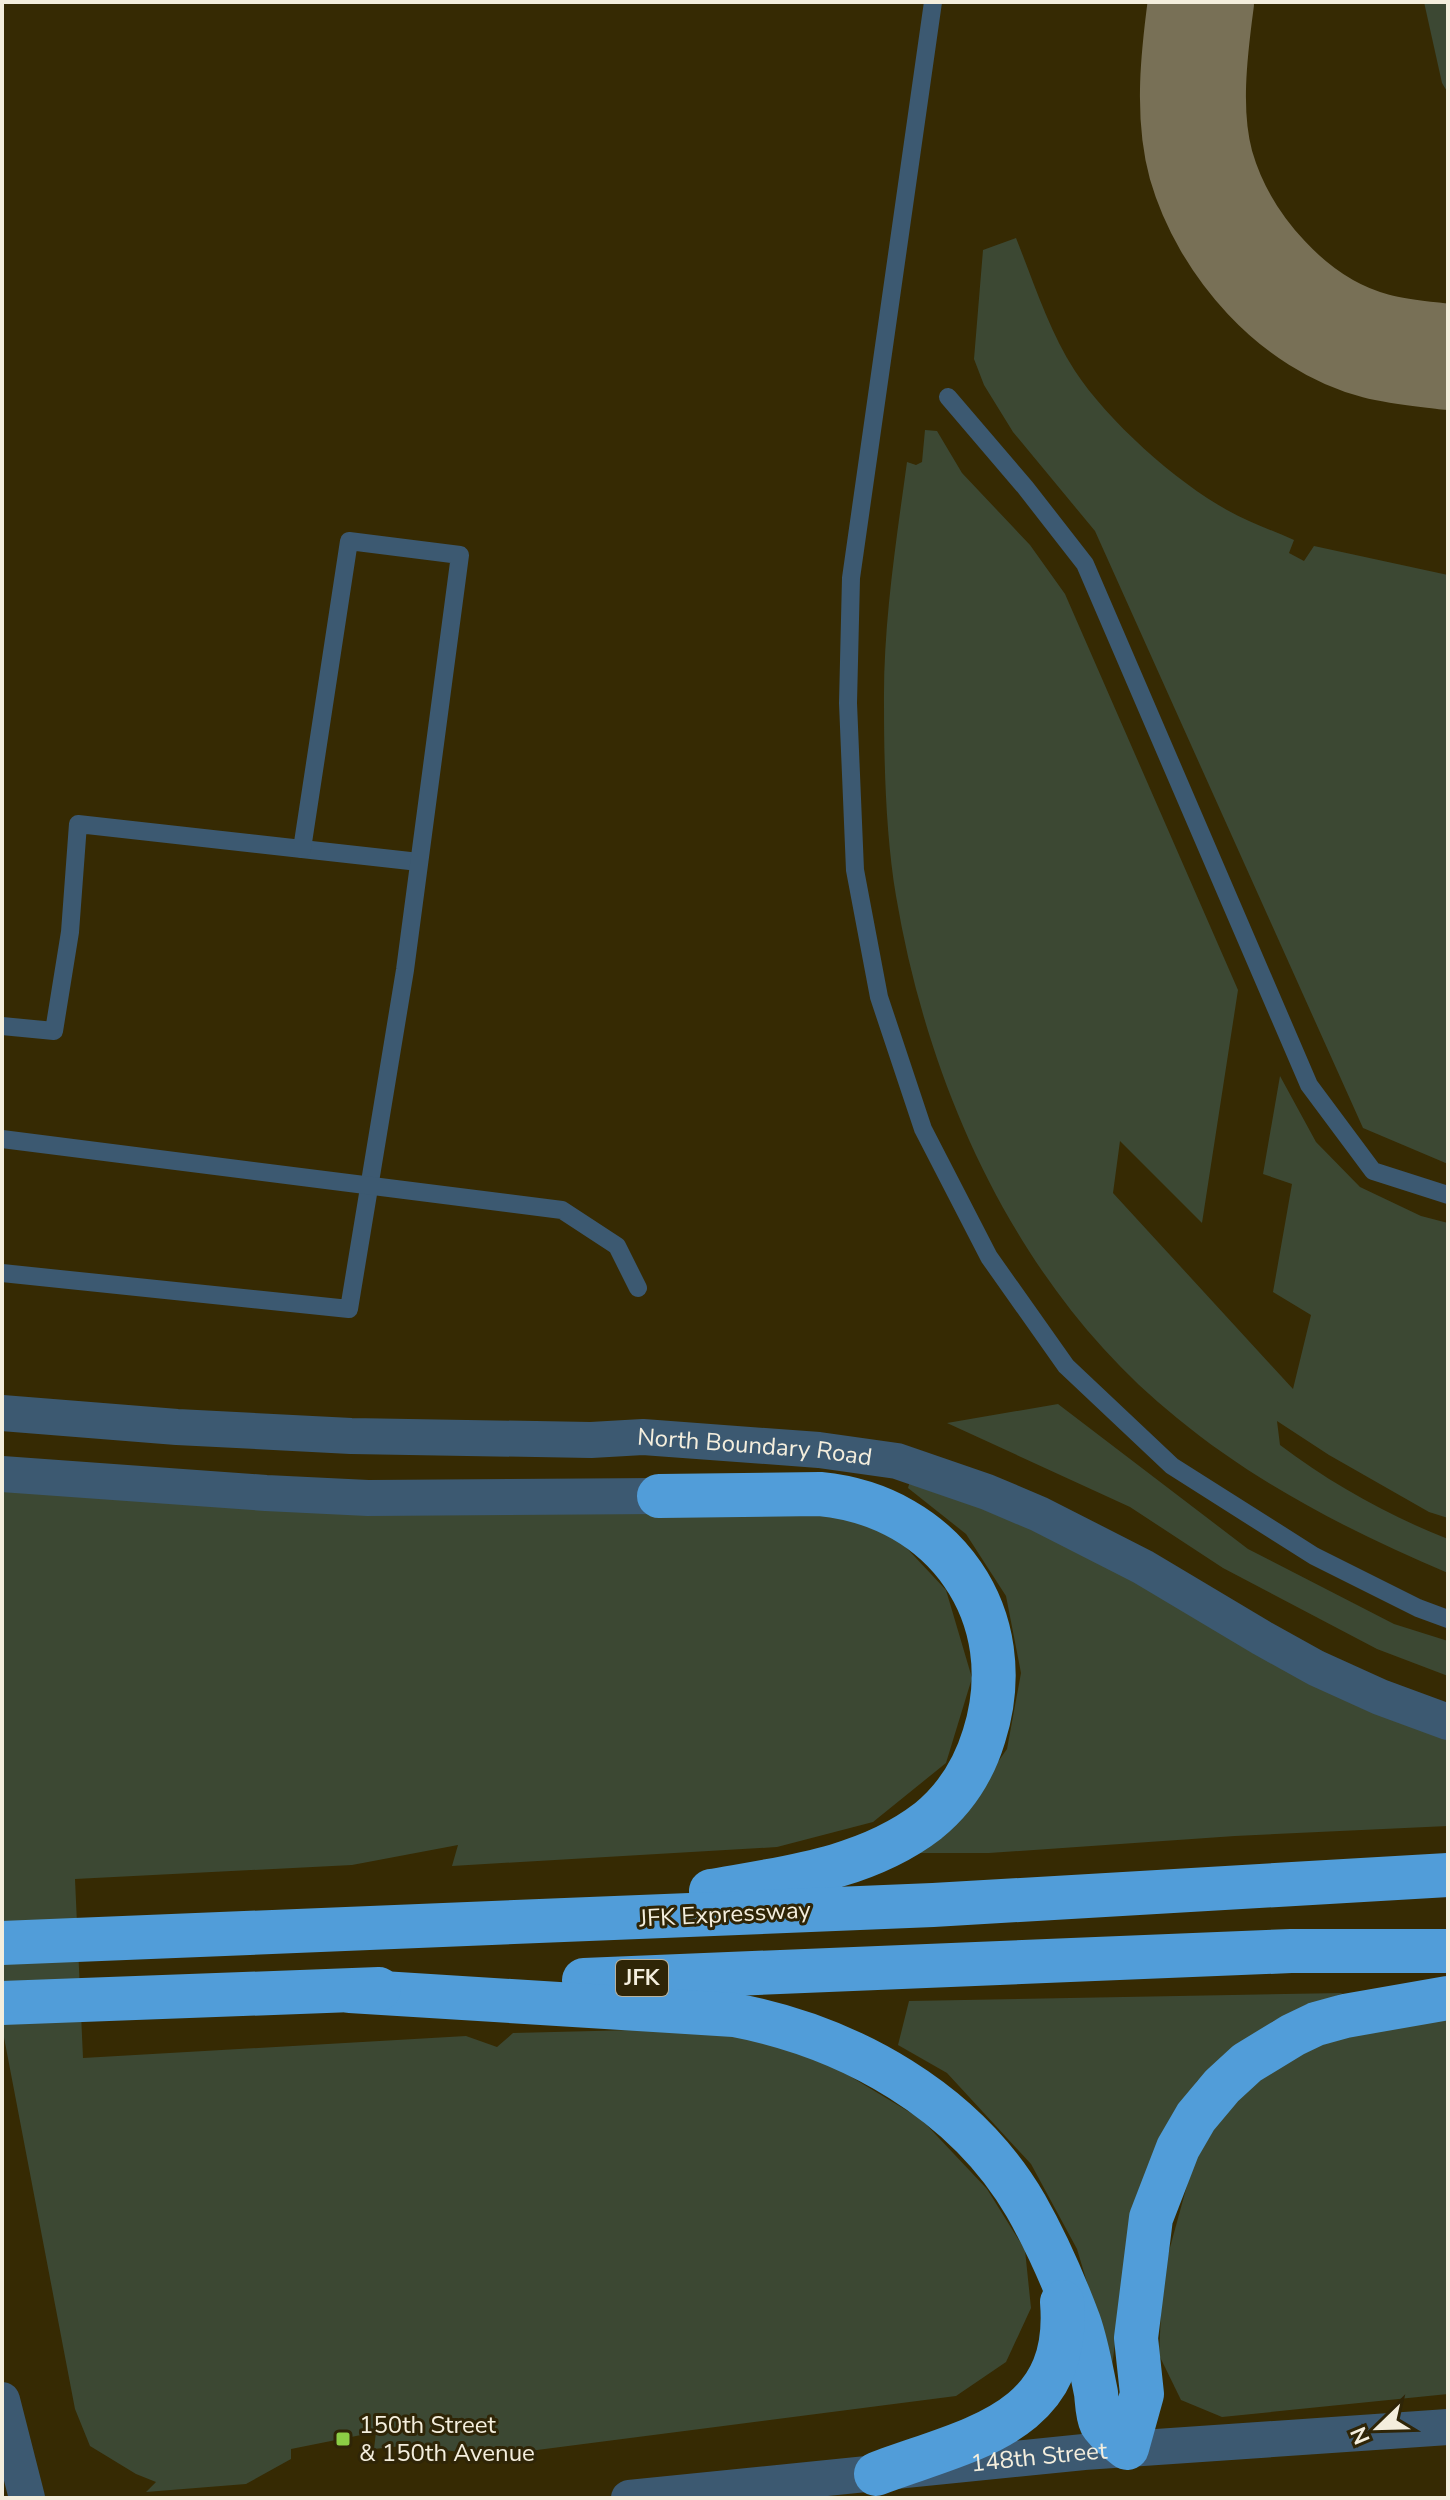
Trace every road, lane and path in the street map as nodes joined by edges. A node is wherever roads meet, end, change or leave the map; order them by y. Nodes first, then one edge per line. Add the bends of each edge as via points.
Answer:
1 (933, 2) edge
2 (948, 397) dead end
3 (302, 849) junction
4 (419, 862) junction
5 (2, 1026) edge
6 (2, 1139) edge
7 (370, 1186) junction
8 (1448, 1195) edge
9 (2, 1273) edge
10 (638, 1288) dead end
11 (2, 1413) edge
12 (2, 1474) edge
13 (659, 1496) joint
14 (1448, 1619) edge
15 (1448, 1722) edge
16 (1448, 1875) edge
17 (523, 1923) junction
18 (28, 1941) edge
19 (1448, 1951) edge
20 (350, 1991) junction
21 (1448, 1998) edge
22 (2, 2003) edge
23 (1055, 2260) junction
24 (2, 2400) edge
25 (1448, 2427) edge
26 (1127, 2448) junction
27 (876, 2474) junction
28 (27, 2498) edge
29 (629, 2498) edge

1 - 14 lane via 851,578 848,703 855,870 879,997 929,1141 989,1257 1066,1366 1172,1466 1314,1556
2 - 8 lane via 1085,564 1309,1085 1373,1171
3 - 4 lane
3 - 4 lane via 349,541 460,555
3 - 5 lane via 78,824 70,932 54,1031
4 - 7 lane
6 - 7 lane
7 - 9 lane via 349,1309
7 - 10 lane via 562,1210 617,1246
11 - 15 street, North Boundary Road via 351,1436 643,1437 897,1461 1039,1514 1143,1567 1316,1668
12 - 13 street via 368,1498
13 - 17 highway via 844,1496 882,1508 924,1532 956,1565 987,1625 994,1701 979,1753 967,1777 929,1819 861,1857 802,1875
16 - 17 highway, JFK Expressway
17 - 18 highway, JFK Expressway
19 - 20 highway, JFK via 1291,1951
20 - 22 highway, JFK
20 - 23 highway via 704,2012 807,2033 889,2072 969,2134 1025,2204
21 - 26 highway via 1316,2024 1247,2063 1196,2117 1151,2218 1136,2338 1142,2394
23 - 26 highway via 1082,2332 1101,2422
23 - 27 highway via 1063,2342 1039,2395 1025,2410 988,2431
24 - 28 street
25 - 26 street, 148th Street
26 - 27 street, 148th Street
27 - 29 street, 148th Street

